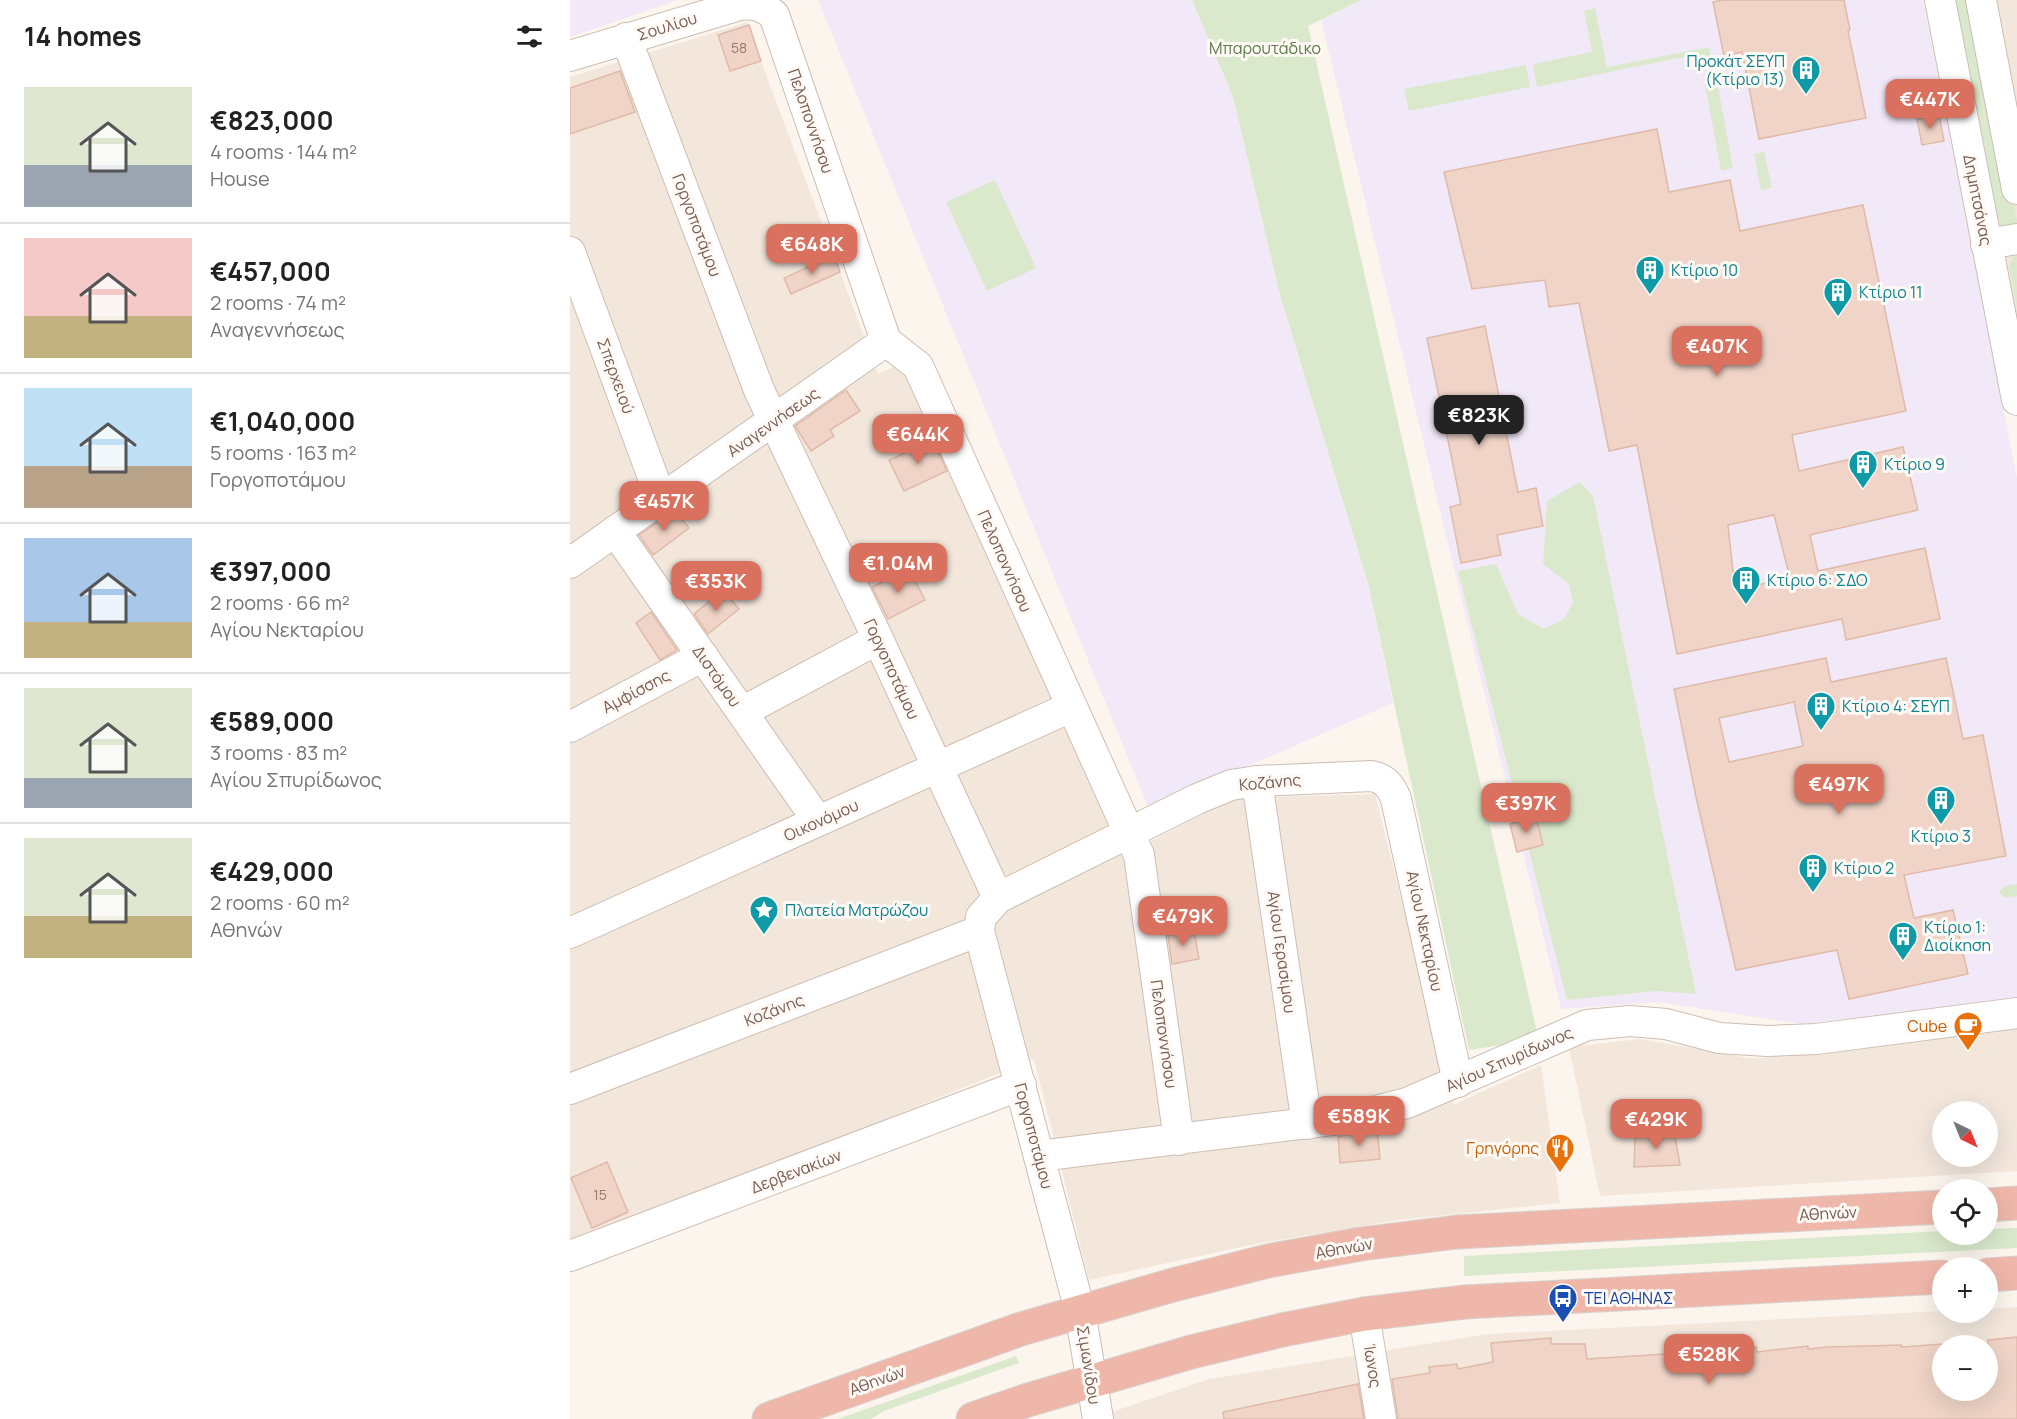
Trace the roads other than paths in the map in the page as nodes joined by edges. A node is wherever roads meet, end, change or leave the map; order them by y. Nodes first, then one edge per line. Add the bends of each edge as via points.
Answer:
1 (1940, 0) edge
2 (1981, 0) edge
3 (765, 8) joint
4 (626, 38) junction
5 (570, 56) edge
6 (2017, 189) edge
7 (2017, 239) edge
8 (1986, 244) junction
9 (570, 253) edge
10 (886, 341) junction
11 (2017, 400) edge
12 (774, 422) junction
13 (661, 499) junction
14 (615, 531) junction
15 (570, 562) edge
16 (878, 639) junction
17 (703, 656) junction
18 (1071, 707) junction
19 (742, 712) junction
20 (570, 727) edge
21 (938, 767) junction
22 (1257, 781) junction
23 (1386, 782) joint
24 (818, 821) junction
25 (1129, 834) junction
26 (998, 898) junction
27 (979, 931) junction
28 (570, 933) edge
29 (2017, 1013) edge
30 (1458, 1082) junction
31 (1021, 1085) junction
32 (570, 1089) edge
33 (1307, 1124) junction
34 (1179, 1140) junction
35 (1039, 1156) junction
36 (2017, 1203) edge
37 (1998, 1204) edge
38 (1932, 1208) edge
39 (573, 1247) edge
40 (2017, 1273) edge
41 (1998, 1274) edge
42 (1932, 1278) edge
43 (1080, 1311) junction
44 (1364, 1314) junction
45 (1092, 1380) junction
46 (769, 1419) edge
47 (973, 1419) edge
48 (1098, 1419) edge
49 (1381, 1419) edge

1 - 8 street, Δημητσάνας
2 - 6 street
3 - 4 street, Σουλίου via 740,4
3 - 10 street, Πελοποννήσου via 774,15 778,26
4 - 5 street, Σουλίου
4 - 12 street, Γοργοποτάμου
7 - 8 street
8 - 11 street, Δημητσάνας
9 - 13 street, Σπερχειού
10 - 12 street, Αναγεννήσεως
10 - 18 street, Πελοποννήσου via 918,366
12 - 13 street, Αναγεννήσεως
12 - 16 street, Γοργοποτάμου
13 - 14 street, Αναγεννήσεως
14 - 15 street, Αναγεννήσεως
14 - 17 street, Διστόμου
16 - 19 street
16 - 21 street, Γοργοποτάμου
17 - 19 street, Διστόμου
17 - 20 street, Αμφίσσης
18 - 21 street, Οικονόμου
18 - 25 street, Πελοποννήσου
19 - 24 street, Διστόμου
21 - 24 street, Οικονόμου
21 - 26 street, Γοργοποτάμου
22 - 23 street, Κοζάνης via 1372,776
22 - 25 street, Κοζάνης via 1231,785 1197,799
22 - 33 street, Αγίου Γερασίμου
23 - 30 street, Αγίου Νεκταρίου via 1396,799
24 - 28 street, Οικονόμου
25 - 26 street, Κοζάνης
25 - 34 street, Πελοποννήσου via 1139,855
26 - 27 street via 981,917
27 - 31 street, Γοργοποτάμου
27 - 32 street, Κοζάνης
29 - 30 street, Αγίου Σπυρίδωνος via 1816,1039 1719,1038 1666,1024 1630,1021 1587,1025
30 - 33 street, Αγίου Σπυρίδωνος via 1407,1103
31 - 35 street, Γοργοποτάμου
31 - 39 street, Δερβενακίων
33 - 34 street, Αγίου Σπυρίδωνος
34 - 35 street, Αγίου Σπυρίδωνος
35 - 43 street, Γοργοποτάμου
36 - 37 highway
38 - 43 highway, Αθηνών via 1457,1232 1268,1261
40 - 41 highway
42 - 44 highway via 1465,1302
43 - 45 street, Σιμωνίδου
43 - 46 highway, Αθηνών
44 - 45 highway via 1191,1352
44 - 49 street, Ίωνος
45 - 47 highway
45 - 48 street, Σιμωνίδου

